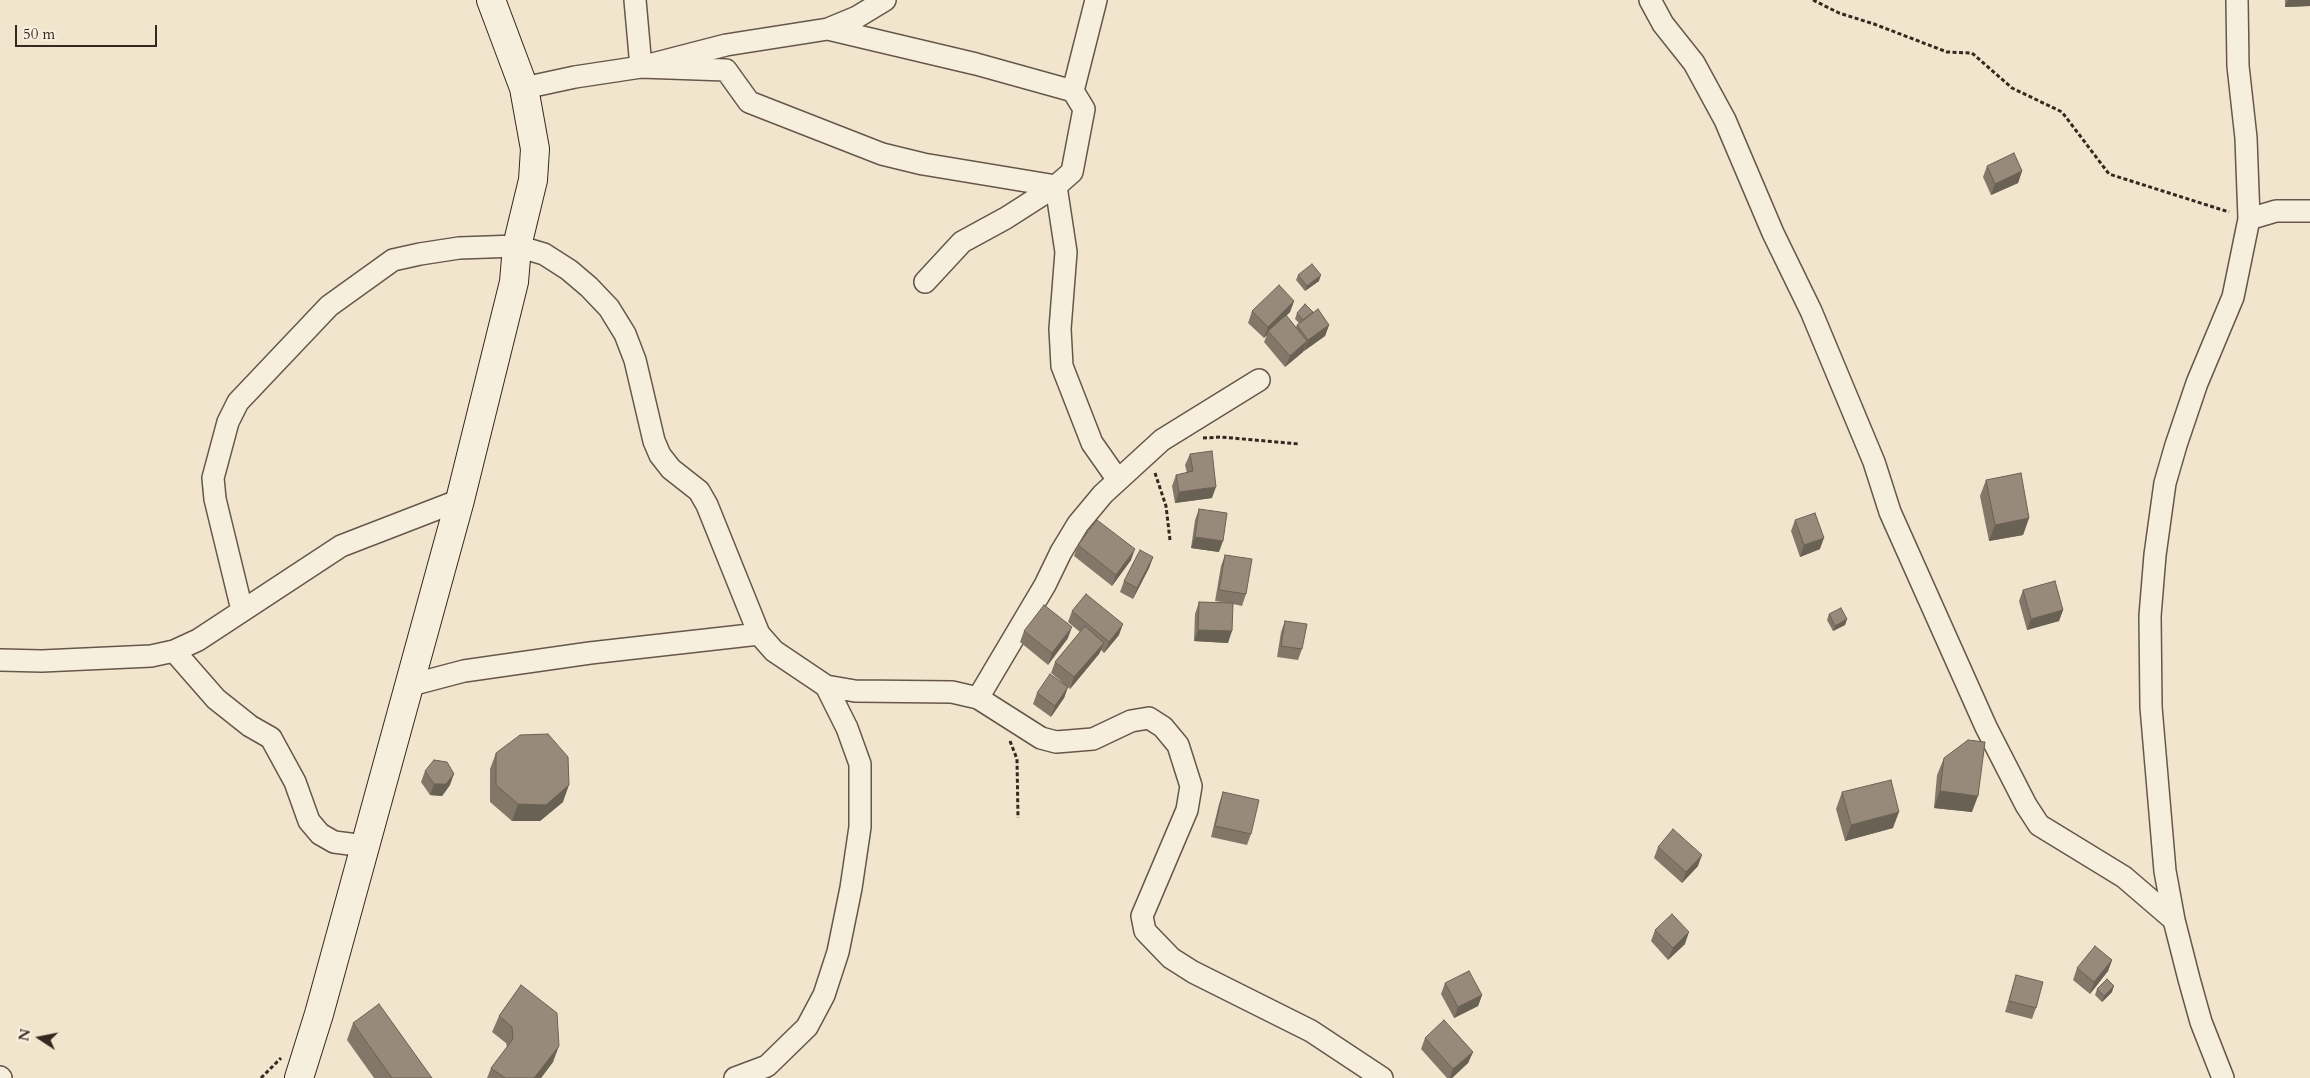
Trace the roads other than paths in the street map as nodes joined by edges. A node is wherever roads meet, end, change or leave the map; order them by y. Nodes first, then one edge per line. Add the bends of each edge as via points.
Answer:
1 (491, 0) edge
2 (635, 0) edge
3 (884, 0) edge
4 (1096, 0) edge
5 (1650, 0) edge
6 (2237, 0) edge
7 (828, 29) junction
8 (641, 67) junction
9 (524, 88) junction
10 (1073, 91) junction
11 (1056, 186) junction
12 (2310, 211) edge
13 (2248, 219) junction
14 (517, 246) junction
15 (925, 282) dead end
16 (1259, 380) dead end
17 (1118, 480) junction
18 (460, 500) junction
19 (242, 610) junction
20 (759, 634) junction
21 (174, 651) junction
22 (0, 660) edge
23 (407, 686) junction
24 (826, 686) junction
25 (978, 698) junction
26 (364, 846) junction
27 (2174, 920) junction
28 (299, 1078) edge
29 (735, 1078) edge
30 (1382, 1078) edge
31 (2223, 1078) edge

1 - 9 street
2 - 8 street
3 - 7 street
4 - 10 street
5 - 27 street via 1663,24 1694,63 1725,120 1773,233 1811,311 1874,462 1890,512 1982,718 2026,805 2039,825 2124,877
6 - 13 street
7 - 8 street via 726,45
7 - 10 street
8 - 9 street
8 - 11 street via 726,70 749,102 882,154 922,164
9 - 14 street via 535,163
10 - 11 street via 1084,109 1072,172
11 - 15 street via 962,242
11 - 17 street via 1066,252 1060,329 1062,366 1092,443
12 - 13 street via 2276,211
13 - 27 street via 2233,297 2197,383 2165,483 2155,555 2150,616 2151,707 2165,870
14 - 18 street via 514,282
14 - 19 street via 459,248 392,260 329,306 238,402 228,422 213,478 215,500
14 - 20 street via 544,254 569,270 609,308 625,334 660,455 671,469 699,491
16 - 17 street via 1162,440
17 - 25 street via 1078,524
18 - 19 street via 341,546
18 - 23 street
19 - 21 street via 198,640
20 - 23 street via 484,668
20 - 24 street via 774,651
21 - 22 street via 151,656
21 - 26 street via 216,699 250,726 272,738 295,782 309,820 320,834 334,842
23 - 26 street
24 - 25 street via 855,691 952,692
24 - 29 street via 860,764 860,827 838,952 824,995 807,1027 767,1066
25 - 30 street via 1041,738 1056,742 1093,739 1130,721 1149,718 1163,727 1178,745 1191,786 1187,810 1142,916 1145,931 1170,958 1312,1031
26 - 28 street
27 - 31 street via 2201,1022

